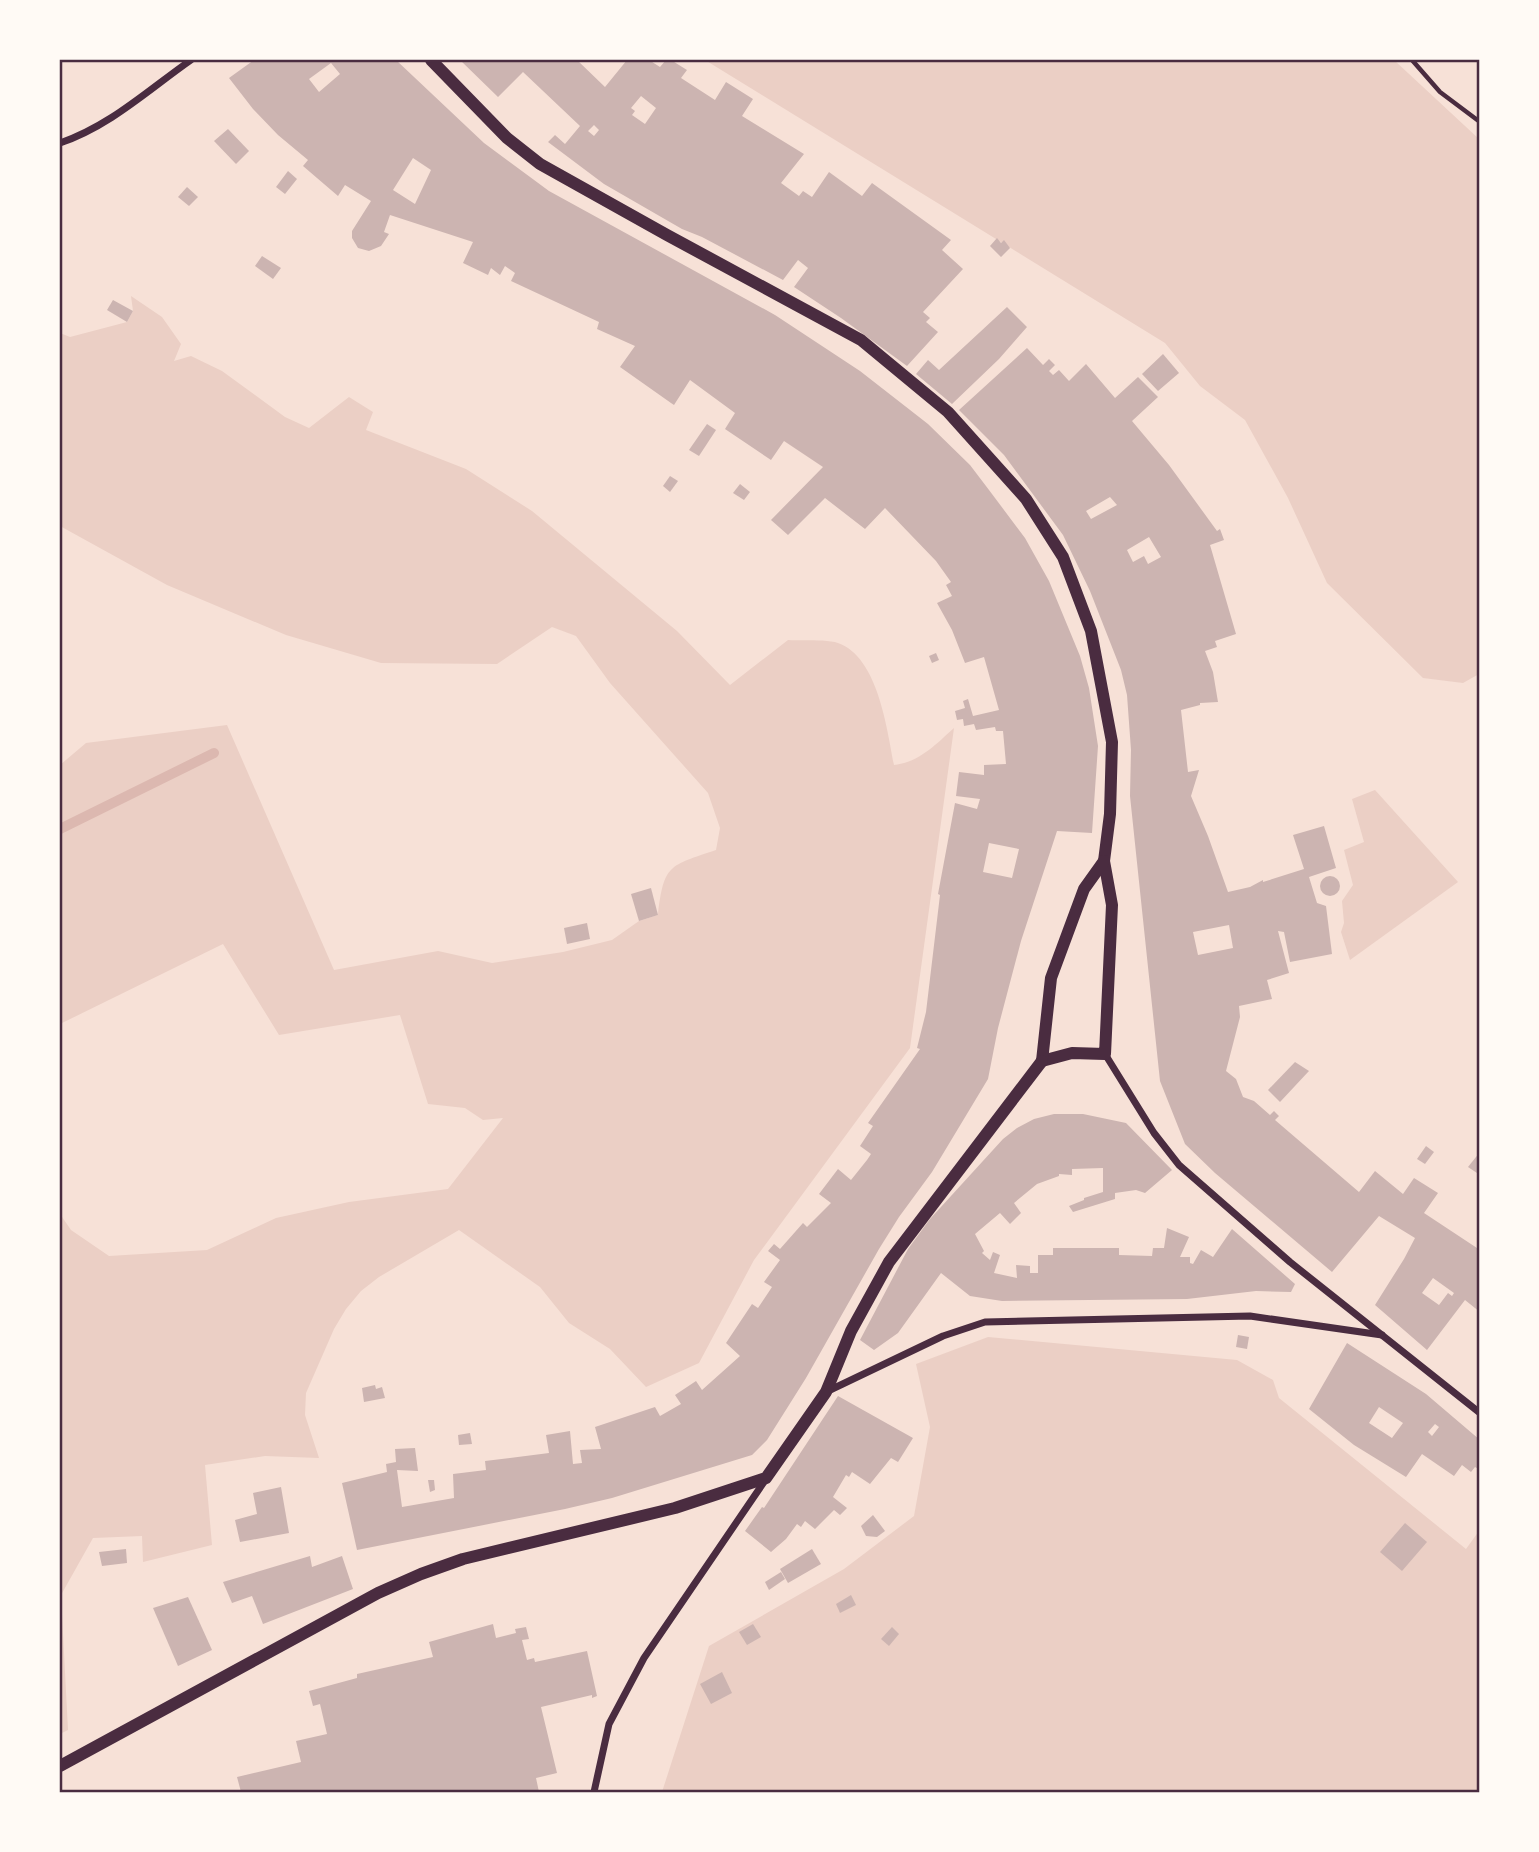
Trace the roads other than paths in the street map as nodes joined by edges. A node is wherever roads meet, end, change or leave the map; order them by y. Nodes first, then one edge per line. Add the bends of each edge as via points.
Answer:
1 (191, 60) edge
2 (431, 60) edge
3 (60, 143) edge
4 (1104, 861) junction
5 (1105, 1054) junction
6 (1042, 1061) junction
7 (1382, 1335) junction
8 (827, 1392) junction
9 (1479, 1413) edge
10 (766, 1478) junction
11 (60, 1766) edge
12 (594, 1793) edge

1 - 3 street via 126,109 84,135
2 - 4 street via 507,138 540,164 861,340 948,412 1026,499 1063,557 1091,631 1112,742
4 - 5 street via 1112,905
4 - 6 street via 1084,890 1051,978
5 - 6 street via 1072,1053
5 - 7 street via 1179,1165
6 - 8 street via 889,1262 851,1331
7 - 8 street via 1250,1316 985,1322 943,1336
7 - 9 street
8 - 10 street
10 - 11 street via 675,1508 463,1559 421,1574
10 - 12 street via 644,1658 610,1724

